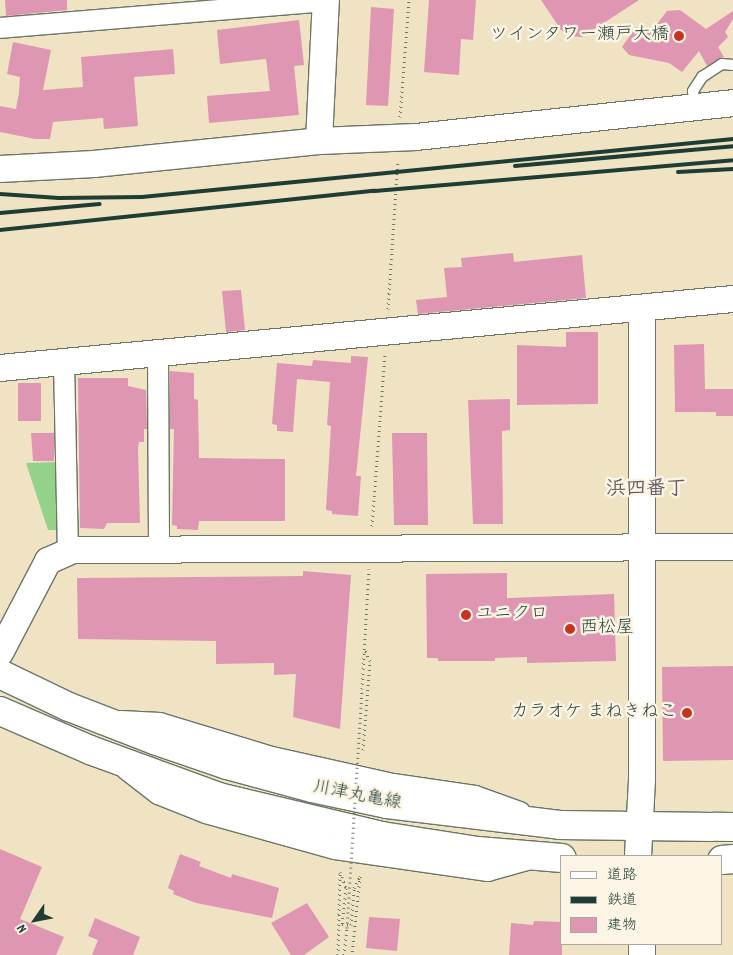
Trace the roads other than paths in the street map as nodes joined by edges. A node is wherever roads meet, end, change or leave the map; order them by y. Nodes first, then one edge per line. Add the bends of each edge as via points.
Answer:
1 (326, 0) edge
2 (0, 28) edge
3 (733, 65) edge
4 (733, 103) edge
5 (695, 107) junction
6 (319, 141) junction
7 (0, 169) edge
8 (733, 300) edge
9 (642, 309) junction
10 (158, 353) junction
11 (64, 362) junction
12 (0, 368) edge
13 (643, 547) junction
14 (733, 547) edge
15 (159, 550) junction
16 (68, 551) junction
17 (0, 653) edge
18 (0, 674) edge
19 (0, 711) edge
20 (729, 826) edge
21 (639, 827) junction
22 (638, 855) edge
23 (551, 857) edge

1 - 2 street
1 - 6 street
3 - 5 lane via 722,64 702,76 694,91
4 - 5 street
5 - 6 street via 416,137
6 - 7 street via 94,164
8 - 9 street
9 - 10 street
9 - 13 street
10 - 11 street
10 - 15 street
11 - 12 street
11 - 16 street
13 - 14 street
13 - 15 street
13 - 21 street
15 - 16 street
16 - 17 street via 48,561
18 - 21 main road, 川津丸亀線 via 101,720 228,766 312,788 387,804 560,826
19 - 23 main road, 川津丸亀線 via 114,760 219,797 307,820 478,851
20 - 21 main road, 川津丸亀線
21 - 22 street

